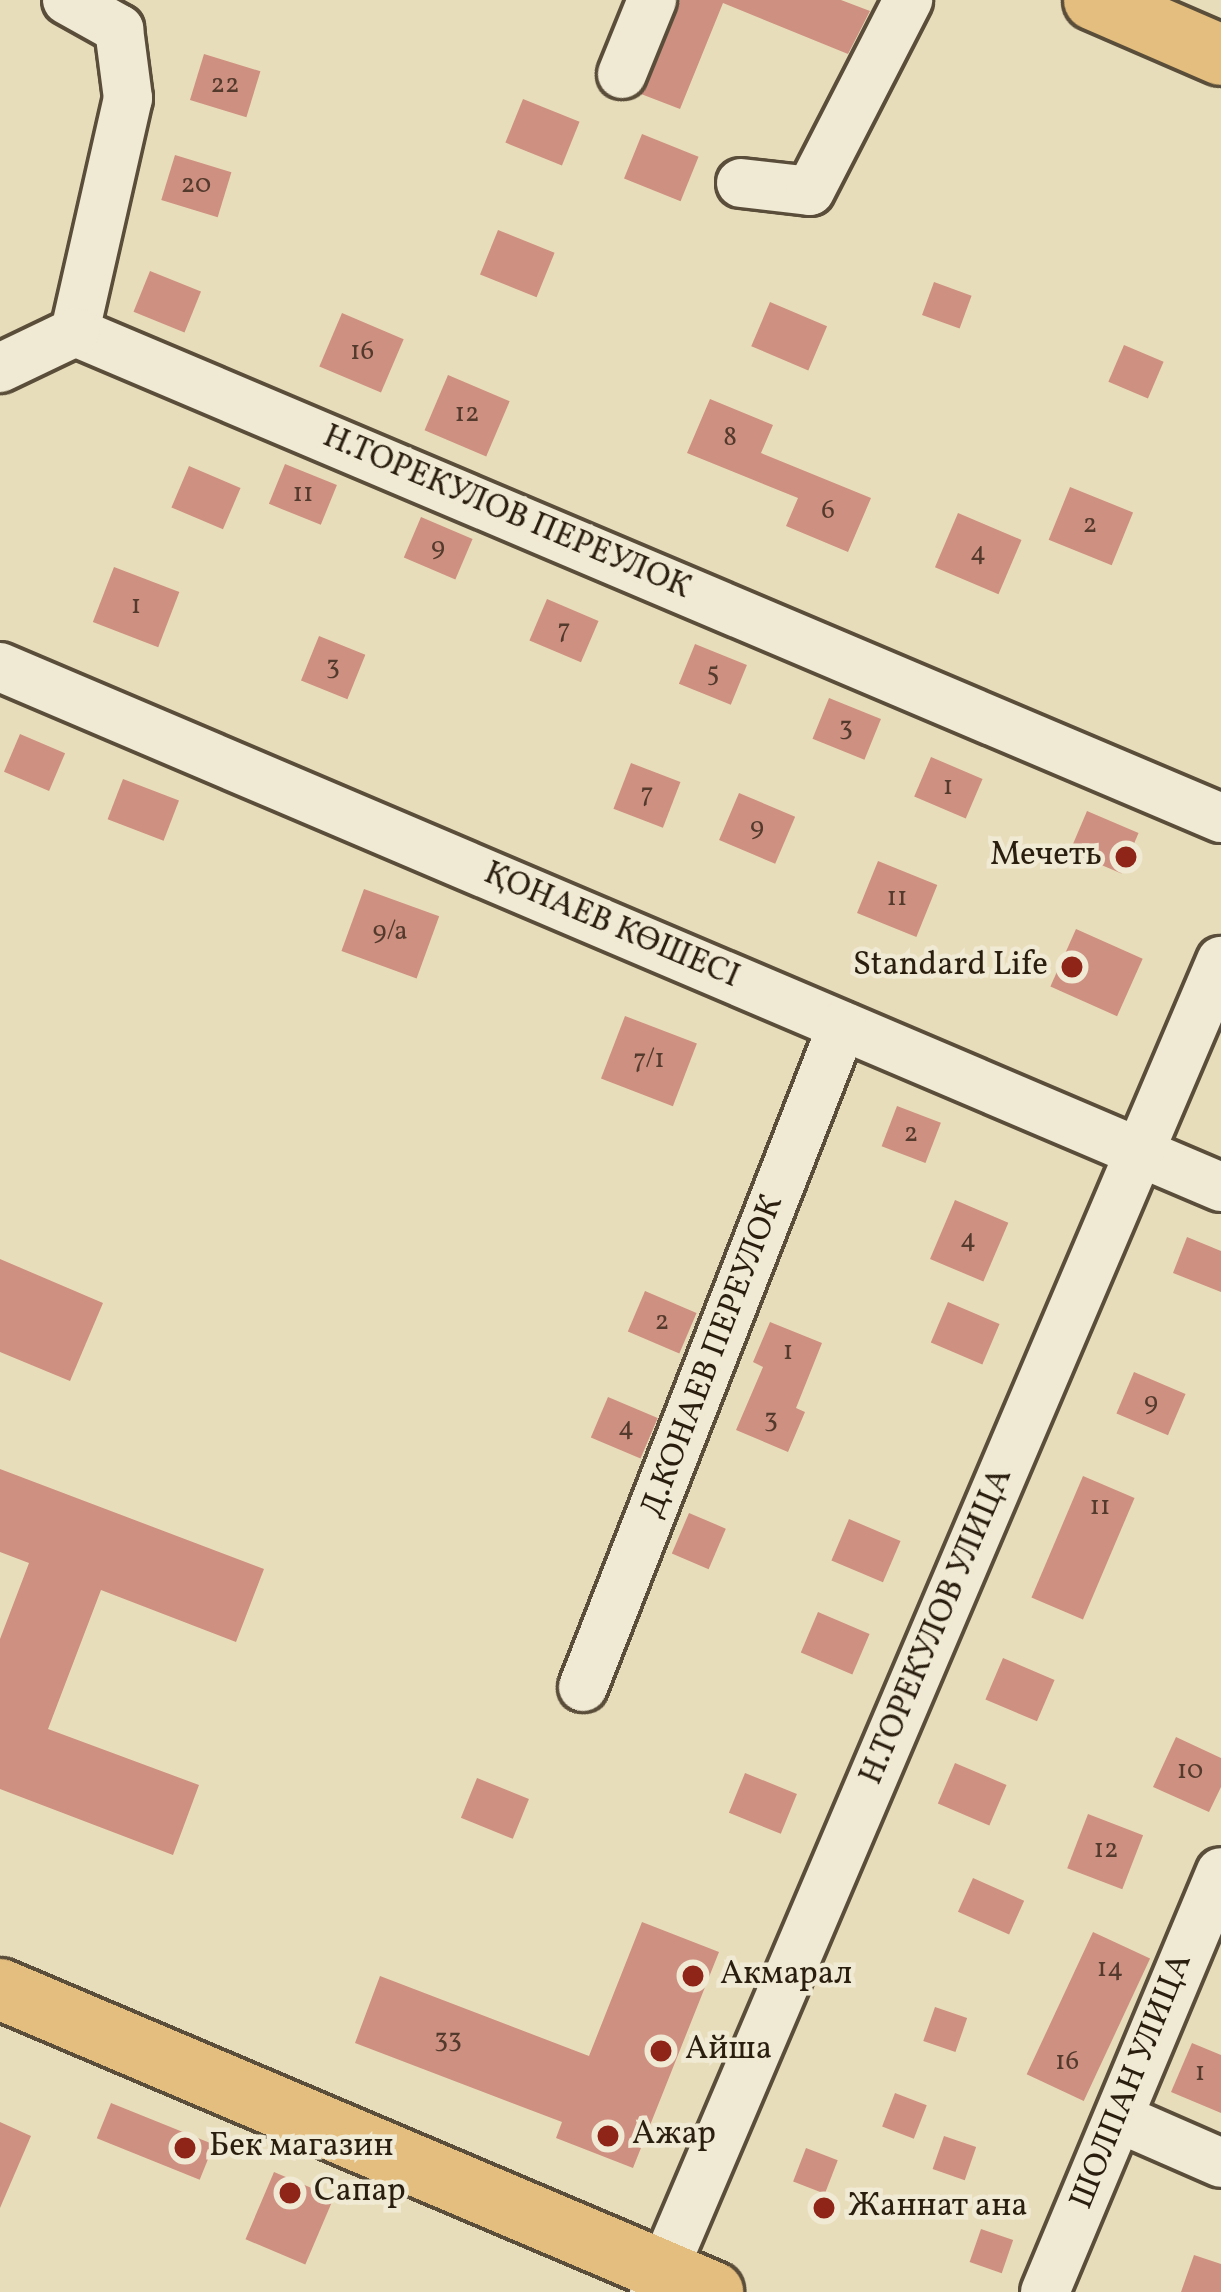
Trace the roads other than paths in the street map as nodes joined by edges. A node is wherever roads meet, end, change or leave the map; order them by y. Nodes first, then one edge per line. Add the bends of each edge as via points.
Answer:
1 (67, 0) edge
2 (652, 0) edge
3 (908, 0) edge
4 (1094, 0) edge
5 (1221, 55) edge
6 (622, 74) dead end
7 (741, 183) dead end
8 (75, 332) junction
9 (0, 368) edge
10 (0, 667) edge
11 (1221, 818) edge
12 (1221, 961) edge
13 (842, 1026) junction
14 (1140, 1153) junction
15 (1221, 1187) edge
16 (583, 1687) dead end
17 (1221, 1872) edge
18 (0, 1989) edge
19 (1121, 2119) junction
20 (1221, 2163) edge
21 (677, 2285) edge
22 (1046, 2292) edge

1 - 8 street via 119,29 128,98
2 - 6 street
3 - 7 street via 810,191
4 - 5 main road
8 - 9 street
8 - 11 street, Н.ТОРЕКУЛОВ ПЕРЕУЛОК
10 - 13 street, ҚОНАЕВ КӨШЕСІ
12 - 14 street, Н.ТОРЕКУЛОВ УЛИЦА
13 - 14 street, ҚОНАЕВ КӨШЕСІ
13 - 16 street, Д.КОНАЕВ ПЕРЕУЛОК
14 - 15 street, ҚОНАЕВ КӨШЕСІ
14 - 21 street, Н.ТОРЕКУЛОВ УЛИЦА
17 - 19 street, ШОЛПАН УЛИЦА
18 - 21 main road
19 - 20 street
19 - 22 street, ШОЛПАН УЛИЦА

